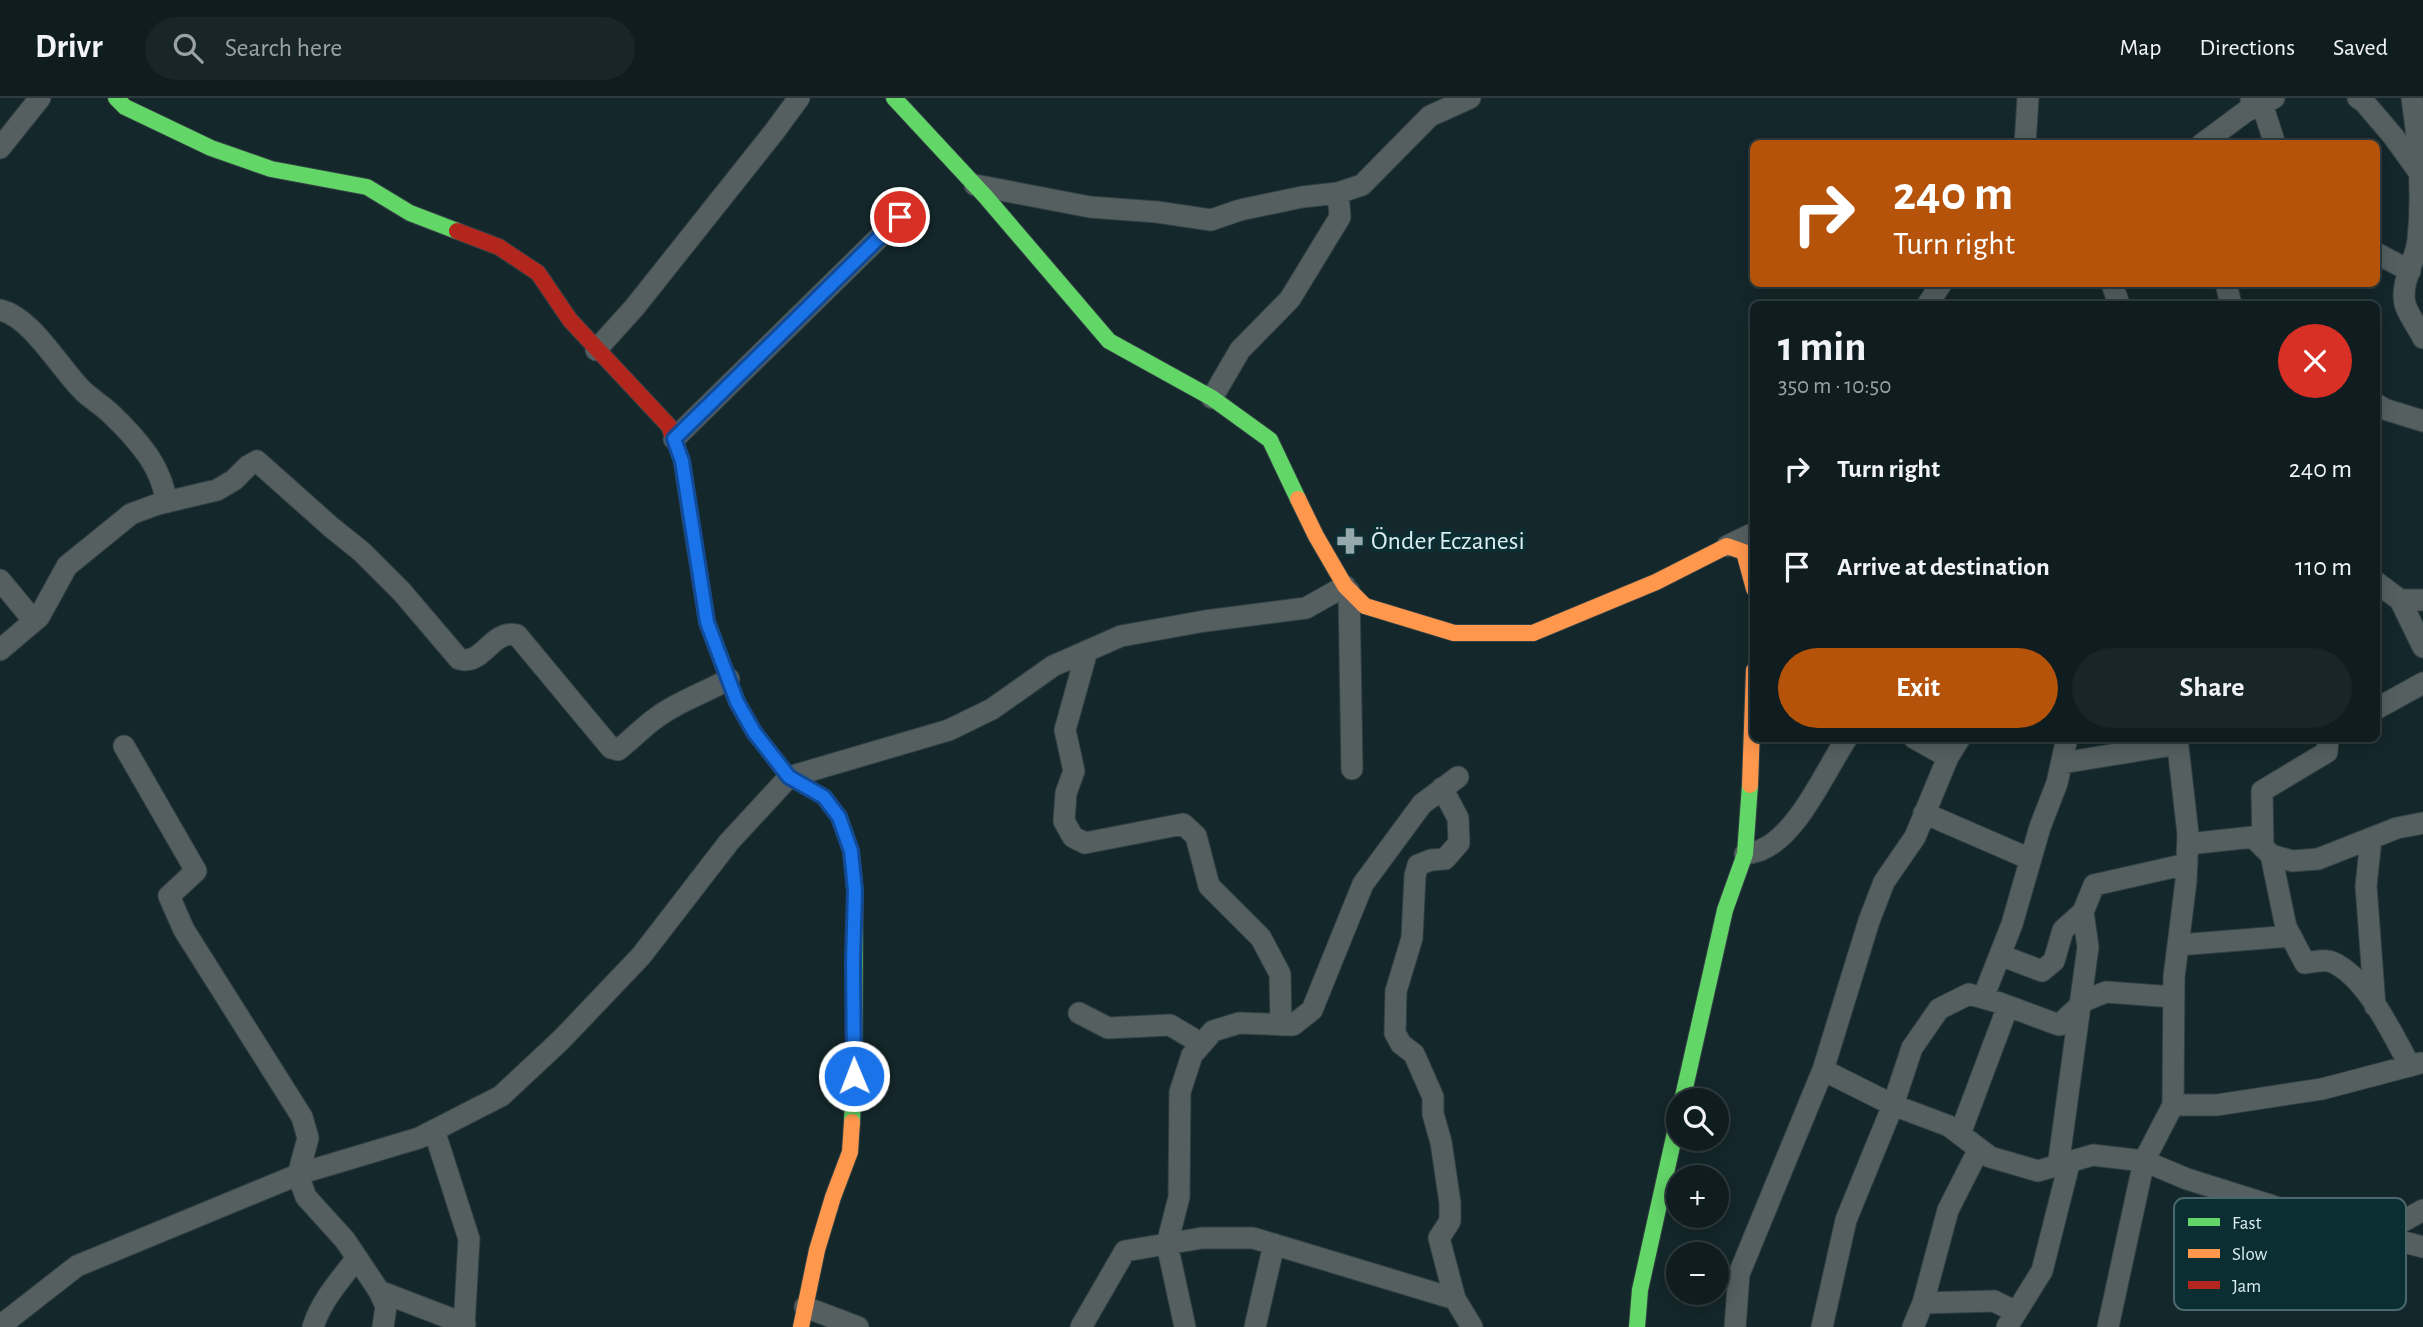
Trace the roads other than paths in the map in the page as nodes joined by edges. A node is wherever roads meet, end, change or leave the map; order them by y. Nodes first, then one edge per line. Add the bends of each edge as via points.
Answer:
1 (40, 98) edge
2 (116, 98) edge
3 (799, 98) edge
4 (894, 98) edge
5 (1470, 98) edge
6 (2028, 98) edge
7 (2358, 98) edge
8 (2412, 98) edge
9 (2261, 100) edge
10 (2025, 140) edge
11 (2207, 140) edge
12 (2274, 140) edge
13 (0, 148) edge
14 (2419, 173) junction
15 (975, 185) junction
16 (1338, 193) junction
17 (900, 217) dead end
18 (2380, 255) edge
19 (2410, 271) junction
20 (0, 310) edge
21 (2423, 338) edge
22 (596, 350) junction
23 (1212, 398) junction
24 (2380, 407) edge
25 (2423, 421) edge
26 (674, 439) junction
27 (167, 502) junction
28 (1750, 535) edge
29 (1727, 546) junction
30 (1750, 570) edge
31 (0, 580) edge
32 (2380, 585) edge
33 (1347, 589) junction
34 (2400, 600) junction
35 (2423, 600) edge
36 (34, 621) junction
37 (2423, 647) edge
38 (0, 650) edge
39 (1087, 651) junction
40 (729, 679) junction
41 (2423, 683) edge
42 (2380, 707) edge
43 (1751, 742) edge
44 (1845, 742) edge
45 (1921, 742) edge
46 (1957, 742) edge
47 (2066, 742) edge
48 (2173, 742) edge
49 (2178, 742) edge
50 (2328, 742) edge
51 (124, 746) dead end
52 (1948, 757) junction
53 (2063, 763) junction
54 (1352, 769) dead end
55 (789, 777) junction
56 (1924, 813) junction
57 (2423, 823) edge
58 (2371, 839) junction
59 (2267, 851) junction
60 (1745, 854) junction
61 (2188, 854) junction
62 (2030, 859) junction
63 (2083, 912) junction
64 (2291, 936) junction
65 (2178, 945) junction
66 (2000, 955) junction
67 (2174, 997) junction
68 (1983, 998) junction
69 (2081, 1004) junction
70 (2008, 1006) junction
71 (2375, 1006) junction
72 (1079, 1013) dead end
73 (1281, 1025) junction
74 (1202, 1044) junction
75 (2416, 1064) edge
76 (1823, 1070) junction
77 (1685, 1088) edge
78 (1893, 1105) junction
79 (2173, 1105) junction
80 (434, 1130) junction
81 (1960, 1134) junction
82 (1979, 1149) junction
83 (1671, 1151) edge
84 (2144, 1161) junction
85 (2063, 1165) junction
86 (298, 1175) junction
87 (2247, 1198) edge
88 (2423, 1210) edge
89 (2406, 1220) edge
90 (1167, 1244) junction
91 (1274, 1244) junction
92 (357, 1258) junction
93 (379, 1291) junction
94 (1455, 1299) junction
95 (1923, 1303) junction
96 (803, 1317) edge
97 (1823, 1320) edge
98 (2012, 1320) edge
99 (0, 1326) edge
100 (464, 1326) edge
101 (313, 1327) edge
102 (383, 1327) edge
103 (858, 1327) edge
104 (1081, 1327) edge
105 (1185, 1327) edge
106 (1255, 1327) edge
107 (1472, 1327) edge
108 (1637, 1327) edge
109 (1735, 1327) edge
110 (1843, 1327) edge
111 (1913, 1327) edge
112 (2108, 1327) edge

1 - 13 street
2 - 22 street via 125,107 211,148 271,169 367,187 410,213 499,247 538,273
3 - 22 street
4 - 15 street
5 - 16 street via 1430,116 1363,184
6 - 10 street
7 - 14 street
8 - 14 street
9 - 11 street
9 - 12 street
14 - 19 street via 2418,244
15 - 16 street via 1090,207 1212,220 1240,210
15 - 23 street via 1109,341
16 - 23 street via 1340,217 1290,299 1240,350
17 - 26 street
18 - 19 street
19 - 21 street via 2405,304
20 - 27 street via 32,330 85,393 125,429 161,476
22 - 26 street via 669,426
23 - 33 street via 1270,440 1316,537
24 - 25 street
26 - 40 street via 682,461 707,622
27 - 36 street via 131,514 67,566
27 - 40 street via 218,490 248,466 262,463 362,552 459,659 468,662 498,637 517,635 611,748 618,750 655,718
28 - 29 street
29 - 30 street via 1744,552
29 - 33 street via 1656,582 1533,633 1454,633 1366,606
31 - 36 street
32 - 34 street
33 - 39 street via 1306,608 1121,636
33 - 54 street
34 - 35 street
34 - 37 street
36 - 38 street
39 - 55 street via 1053,666 992,709 949,730
39 - 73 street via 1065,730 1074,771 1066,793 1064,821 1073,837 1085,843 1183,824 1196,836 1209,886 1261,938 1280,974
40 - 55 street via 754,732
41 - 42 street
43 - 60 street
44 - 60 street via 1805,808 1780,838
45 - 52 street
46 - 52 street
47 - 53 street
48 - 53 street
49 - 61 street
50 - 59 street via 2327,752 2262,791
51 - 86 street via 196,870 169,896 184,930 302,1117 308,1138
52 - 56 street
53 - 62 street
55 - 80 street via 729,842 642,956 561,1040 501,1096
55 - 96 street via 824,797 839,817 851,851 855,891 850,1152 821,1237
56 - 62 street
56 - 76 street via 1876,901
57 - 58 street
58 - 59 street via 2318,859 2292,861
58 - 71 street via 2366,887
59 - 61 street via 2252,837
59 - 64 street
60 - 77 street via 1725,910
61 - 63 street via 2094,885
61 - 65 street
62 - 66 street
63 - 66 street via 2063,930 2054,961 2042,971
63 - 69 street via 2088,947
64 - 65 street
64 - 71 street via 2305,963 2329,961 2351,973
65 - 67 street
66 - 68 street
67 - 69 street via 2106,992
67 - 79 street
68 - 70 street
68 - 78 street via 1969,994 1939,1009 1912,1048
69 - 70 street via 2059,1026
69 - 85 street
70 - 81 street
71 - 75 street
72 - 74 street via 1108,1028 1170,1026
73 - 74 street via 1239,1023 1213,1031
73 - 94 street via 1293,1025 1312,1010 1363,884 1422,804 1450,782 1459,843 1446,859 1418,865 1412,938 1396,991 1395,1034 1414,1054 1433,1097 1450,1203 1450,1221 1439,1238
74 - 90 street via 1192,1055 1180,1092 1179,1197
75 - 79 street via 2322,1089 2217,1105
76 - 78 street
76 - 109 street via 1739,1274
78 - 81 street
78 - 97 street via 1846,1220
79 - 84 street
80 - 86 street
80 - 100 street via 469,1239
81 - 82 street
82 - 85 street via 1990,1157 2038,1171
82 - 95 street via 1948,1210
83 - 108 street via 1640,1290
84 - 85 street via 2093,1154
84 - 87 street
84 - 112 street
85 - 98 street via 2042,1271
86 - 92 street via 306,1197
86 - 99 street via 76,1266
88 - 89 street
90 - 91 street via 1202,1238 1253,1238
90 - 104 street via 1125,1251
90 - 105 street
91 - 94 street
91 - 106 street
92 - 93 street
92 - 101 street via 331,1292
93 - 100 street
93 - 102 street via 386,1306
94 - 107 street
95 - 98 street via 1994,1301
95 - 111 street
96 - 103 street
97 - 110 street

